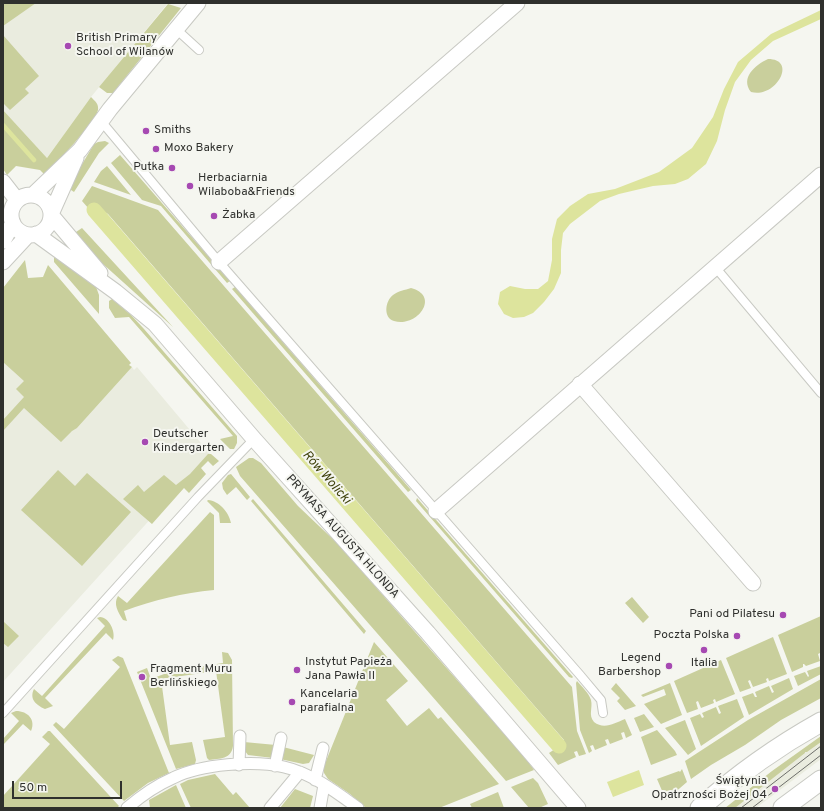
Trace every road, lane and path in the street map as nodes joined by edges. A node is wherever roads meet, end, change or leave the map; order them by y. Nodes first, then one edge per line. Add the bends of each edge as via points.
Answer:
1 (198, 3) edge
2 (517, 3) edge
3 (176, 29) junction
4 (199, 50) dead end
5 (102, 121) junction
6 (80, 150) junction
7 (821, 176) edge
8 (3, 182) edge
9 (33, 194) junction
10 (17, 200) junction
11 (52, 214) junction
12 (13, 223) junction
13 (32, 235) junction
14 (3, 242) edge
15 (3, 262) edge
16 (219, 262) junction
17 (716, 268) junction
18 (116, 292) junction
19 (580, 384) junction
20 (821, 393) edge
21 (254, 439) junction
22 (436, 511) junction
23 (753, 583) dead end
24 (3, 712) edge
25 (603, 713) dead end
26 (821, 722) edge
27 (240, 736) dead end
28 (281, 738) dead end
29 (323, 748) dead end
30 (239, 765) junction
31 (275, 766) junction
32 (300, 772) junction
33 (821, 780) edge
34 (320, 782) junction
35 (561, 790) junction
36 (127, 808) edge
37 (270, 808) edge
38 (320, 808) edge
39 (358, 808) edge
40 (567, 808) edge
41 (578, 808) edge
42 (700, 808) edge
43 (783, 808) edge

1 - 3 street
2 - 16 street
3 - 4 lane
3 - 5 street
5 - 6 street
5 - 16 lane
6 - 9 street
6 - 11 street
7 - 17 street
8 - 10 street
9 - 10 street
9 - 11 street via 45,200
10 - 12 street via 11,211
11 - 13 street via 47,228
11 - 18 street, PRYMASA AUGUSTA HLONDA
12 - 13 street via 19,231
12 - 14 street
13 - 15 street
13 - 18 street, PRYMASA AUGUSTA HLONDA
16 - 22 lane
17 - 19 street
17 - 20 lane
18 - 21 street, PRYMASA AUGUSTA HLONDA via 155,324
19 - 22 street
19 - 23 street
21 - 24 lane via 198,496
21 - 35 street, PRYMASA AUGUSTA HLONDA via 428,633
22 - 25 lane via 601,700
26 - 42 street via 770,754
27 - 30 street
28 - 31 street
29 - 34 street
30 - 31 street
30 - 36 street via 210,767 174,777
31 - 32 street
32 - 34 street
32 - 37 street
33 - 43 street
34 - 38 street
34 - 39 street
35 - 40 street, PRYMASA AUGUSTA HLONDA
35 - 41 street, PRYMASA AUGUSTA HLONDA

